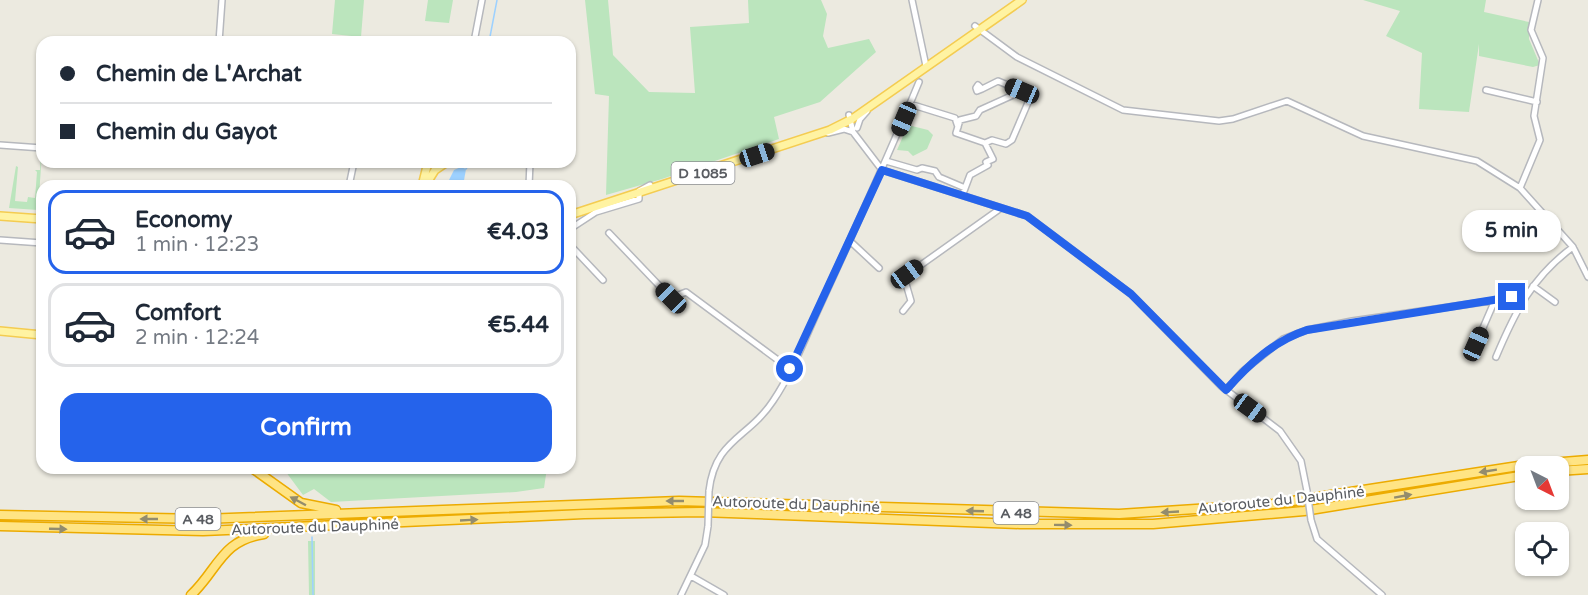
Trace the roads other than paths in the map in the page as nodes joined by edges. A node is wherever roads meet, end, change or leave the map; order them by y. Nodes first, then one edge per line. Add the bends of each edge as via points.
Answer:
1 (222, 0) edge
2 (482, 0) edge
3 (912, 0) edge
4 (1014, 0) edge
5 (1022, 0) edge
6 (1538, 0) edge
7 (976, 28) junction
8 (219, 36) edge
9 (475, 36) edge
10 (925, 64) junction
11 (920, 82) dead end
12 (982, 89) dead end
13 (1486, 90) dead end
14 (1022, 91) junction
15 (1537, 102) junction
16 (910, 104) junction
17 (853, 124) junction
18 (958, 127) junction
19 (812, 137) junction
20 (985, 143) junction
21 (0, 145) edge
22 (36, 148) edge
23 (886, 161) junction
24 (440, 168) edge
25 (882, 170) junction
26 (430, 180) edge
27 (650, 185) junction
28 (965, 188) junction
29 (1520, 188) junction
30 (638, 194) junction
31 (963, 196) junction
32 (576, 208) edge
33 (1001, 208) junction
34 (576, 213) edge
35 (0, 216) edge
36 (36, 219) edge
37 (576, 225) edge
38 (609, 233) dead end
39 (0, 240) edge
40 (850, 241) junction
41 (36, 243) edge
42 (1573, 247) junction
43 (576, 251) edge
44 (879, 268) dead end
45 (1588, 277) edge
46 (603, 280) dead end
47 (1533, 286) junction
48 (1524, 296) junction
49 (1496, 300) junction
50 (1555, 302) dead end
51 (903, 311) dead end
52 (0, 332) edge
53 (36, 334) edge
54 (1476, 344) dead end
55 (1496, 357) dead end
56 (790, 369) junction
57 (1226, 390) junction
58 (1588, 460) edge
59 (1588, 469) edge
60 (1569, 470) edge
61 (260, 474) edge
62 (1515, 477) edge
63 (396, 512) junction
64 (0, 515) edge
65 (0, 526) edge
66 (305, 528) junction
67 (691, 576) junction
68 (191, 595) edge
69 (681, 595) edge
70 (724, 595) edge
71 (1382, 595) edge

1 - 8 street
2 - 9 street
3 - 10 street
4 - 7 main road, D 1085
5 - 7 main road, D 1085
6 - 15 street via 1531,30 1543,58
7 - 10 main road, D 1085
7 - 29 street via 1017,57 1123,110 1219,121 1287,101 1363,136 1477,161
10 - 17 main road, D 1085
10 - 17 main road, D 1085
11 - 16 street
12 - 14 street via 998,81
13 - 15 street
14 - 18 street via 976,116 960,120
14 - 20 street via 1030,98 1012,140 1006,144 992,140
15 - 29 street via 1534,116 1540,140
16 - 18 street via 955,118
16 - 23 street
17 - 19 main road, D 1085
17 - 19 street
17 - 25 street via 858,139
17 - 27 main road, D 1085 via 810,133
18 - 20 street via 956,133
19 - 30 main road, D 1085
20 - 28 street via 993,159 970,175
21 - 22 street
23 - 25 street
23 - 28 street via 936,171 939,177
24 - 26 main road
25 - 31 street
25 - 40 street
27 - 30 street
27 - 32 main road, D 1085
28 - 31 street
29 - 42 street
30 - 34 main road, D 1085
30 - 37 street via 639,199 596,212
31 - 33 street
33 - 51 street via 904,277 911,301
33 - 57 street via 1027,216 1131,294
35 - 36 main road
38 - 56 street via 671,298 687,292
39 - 41 street
40 - 44 street
40 - 56 street
42 - 45 street
42 - 47 street
43 - 46 street
47 - 48 street
47 - 50 street
48 - 49 street
48 - 55 street
49 - 54 street
49 - 57 street via 1307,330 1283,339
52 - 53 main road
56 - 67 street, bridge via 765,412 718,456 709,491 705,545
57 - 71 street, bridge via 1287,439 1301,461 1317,539
58 -> 63 highway, Autoroute du Dauphiné / A 48 via 1525,465 1291,502 1160,512 1039,513 700,501
59 - 60 highway
63 -> 61 highway via 313,508
66 -> 62 highway, Autoroute du Dauphiné / A 48 via 642,512 1030,524 1171,523 1304,511
63 -> 64 highway, Autoroute du Dauphiné / A 48 via 193,519
65 -> 66 highway, Autoroute du Dauphiné / A 48 via 143,531
66 - 68 highway via 255,535 235,543
67 - 69 street
67 - 70 street

